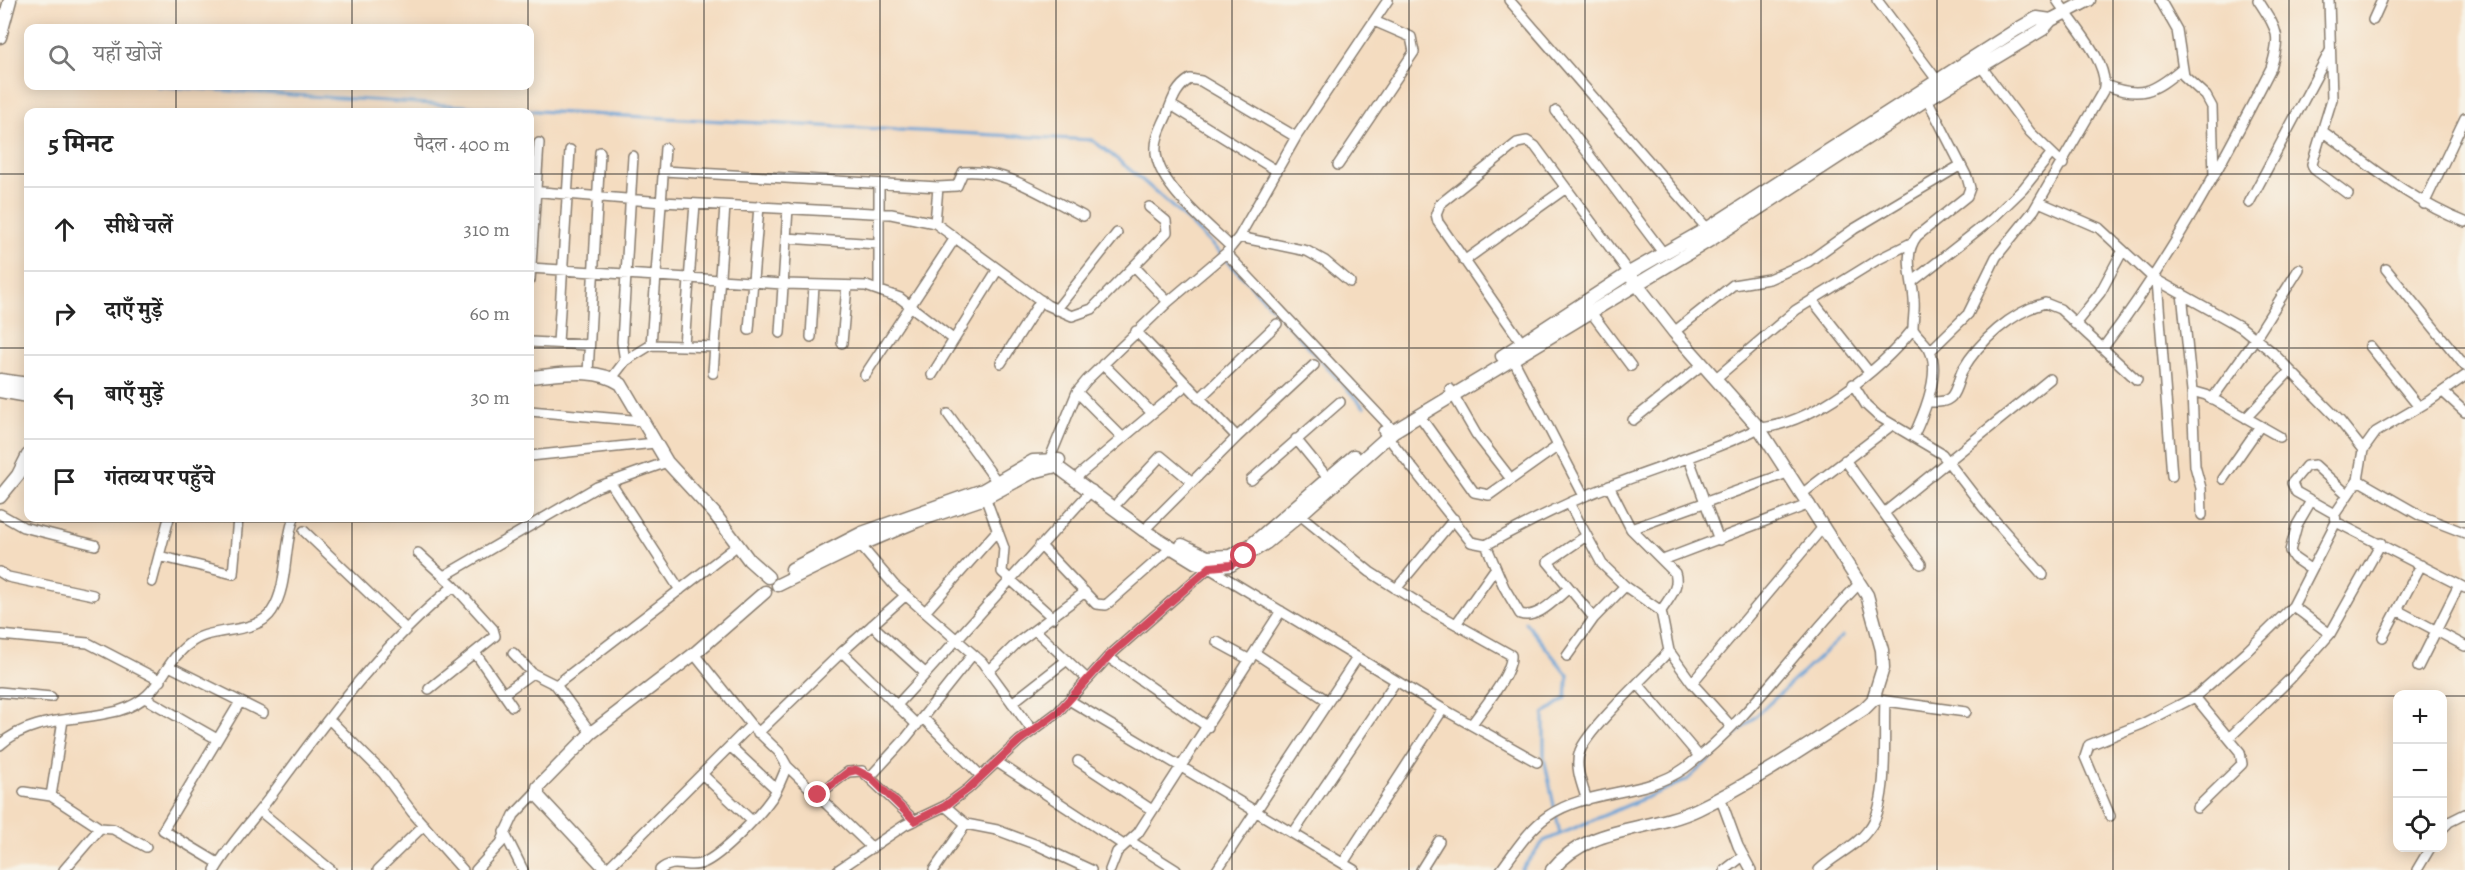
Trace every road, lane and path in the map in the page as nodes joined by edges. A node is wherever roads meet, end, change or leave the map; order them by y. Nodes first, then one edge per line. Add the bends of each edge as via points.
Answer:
1 (3, 0) edge
2 (10, 0) edge
3 (1388, 0) edge
4 (1509, 0) edge
5 (1877, 0) edge
6 (2057, 0) edge
7 (2089, 0) edge
8 (2160, 0) edge
9 (2258, 0) edge
10 (2329, 0) edge
11 (2382, 0) edge
12 (0, 9) edge
13 (2065, 12) junction
14 (2373, 20) dead end
15 (1374, 21) junction
16 (0, 37) edge
17 (2331, 49) junction
18 (1977, 62) junction
19 (2181, 69) junction
20 (1937, 80) junction
21 (2105, 85) junction
22 (1925, 94) junction
23 (1171, 105) junction
24 (1556, 111) dead end
25 (2465, 118) edge
26 (2322, 131) junction
27 (1296, 137) junction
28 (539, 143) dead end
29 (665, 148) dead end
30 (570, 150) dead end
31 (600, 152) dead end
32 (2051, 154) junction
33 (633, 156) dead end
34 (2063, 164) junction
35 (1338, 165) dead end
36 (1961, 165) junction
37 (664, 171) junction
38 (1277, 171) junction
39 (534, 177) edge
40 (2214, 177) junction
41 (879, 184) junction
42 (938, 187) junction
43 (1566, 188) junction
44 (534, 191) edge
45 (568, 193) junction
46 (599, 195) junction
47 (2348, 195) dead end
48 (630, 198) junction
49 (662, 202) junction
50 (2039, 202) junction
51 (2249, 203) dead end
52 (695, 204) junction
53 (2424, 204) junction
54 (725, 206) junction
55 (759, 206) junction
56 (1149, 207) dead end
57 (788, 208) junction
58 (877, 213) junction
59 (1083, 216) dead end
60 (2465, 222) edge
61 (935, 223) junction
62 (1117, 233) dead end
63 (1711, 233) junction
64 (1239, 237) junction
65 (786, 238) junction
66 (955, 238) junction
67 (1911, 243) junction
68 (878, 244) junction
69 (1229, 250) junction
70 (1681, 251) junction
71 (2122, 252) junction
72 (1665, 254) junction
73 (1464, 261) junction
74 (1134, 266) junction
75 (534, 268) edge
76 (998, 269) junction
77 (2299, 269) dead end
78 (2386, 269) dead end
79 (563, 270) junction
80 (594, 273) junction
81 (626, 274) junction
82 (657, 276) junction
83 (689, 278) junction
84 (1632, 278) junction
85 (720, 280) junction
86 (2157, 280) junction
87 (753, 281) junction
88 (1350, 282) dead end
89 (1912, 282) junction
90 (783, 284) junction
91 (814, 285) junction
92 (847, 286) junction
93 (879, 289) junction
94 (2178, 291) junction
95 (1041, 300) junction
96 (1812, 300) junction
97 (1168, 303) junction
98 (910, 306) junction
99 (1056, 309) junction
100 (1590, 311) junction
101 (1277, 324) dead end
102 (2075, 324) junction
103 (1913, 329) junction
104 (749, 330) dead end
105 (1136, 331) junction
106 (1674, 332) junction
107 (780, 333) dead end
108 (811, 337) dead end
109 (953, 339) junction
110 (2255, 339) junction
111 (534, 342) edge
112 (842, 343) dead end
113 (1522, 343) junction
114 (558, 344) junction
115 (589, 345) junction
116 (651, 345) junction
117 (684, 345) junction
118 (2370, 346) dead end
119 (715, 347) junction
120 (2103, 348) junction
121 (1930, 351) junction
122 (1511, 355) junction
123 (625, 361) junction
124 (1001, 363) dead end
125 (1103, 364) junction
126 (1703, 364) junction
127 (1314, 365) dead end
128 (1631, 366) dead end
129 (2465, 366) edge
130 (2290, 370) junction
131 (1869, 372) junction
132 (588, 373) junction
133 (713, 373) dead end
134 (865, 375) dead end
135 (932, 375) dead end
136 (2465, 376) edge
137 (534, 377) edge
138 (612, 378) junction
139 (1715, 379) junction
140 (2050, 379) dead end
141 (0, 380) edge
142 (2137, 380) dead end
143 (24, 383) edge
144 (1853, 384) junction
145 (1186, 385) junction
146 (0, 391) edge
147 (1452, 391) junction
148 (2192, 391) junction
149 (1077, 392) junction
150 (2443, 392) junction
151 (24, 395) edge
152 (1199, 399) junction
153 (2212, 399) junction
154 (1340, 402) dead end
155 (1928, 402) junction
156 (2419, 407) junction
157 (534, 411) edge
158 (1151, 412) junction
159 (2465, 412) edge
160 (948, 414) dead end
161 (1419, 415) junction
162 (2246, 418) junction
163 (1633, 420) dead end
164 (643, 421) junction
165 (1892, 425) junction
166 (2260, 426) junction
167 (1759, 428) junction
168 (1389, 431) junction
169 (1237, 436) junction
170 (1913, 436) junction
171 (1122, 437) junction
172 (2280, 437) dead end
173 (1296, 439) junction
174 (655, 443) junction
175 (1558, 446) junction
176 (2363, 450) junction
177 (534, 456) edge
178 (1050, 458) junction
179 (1689, 459) junction
180 (1845, 460) junction
181 (667, 462) junction
182 (1950, 462) junction
183 (24, 463) edge
184 (1790, 472) junction
185 (1080, 474) junction
186 (2172, 476) dead end
187 (1327, 477) junction
188 (1511, 479) junction
189 (2223, 479) dead end
190 (1251, 480) dead end
191 (2358, 480) junction
192 (1191, 481) junction
193 (610, 482) junction
194 (998, 483) junction
195 (1609, 486) junction
196 (1092, 490) junction
197 (1803, 493) junction
198 (984, 494) junction
199 (2348, 495) junction
200 (1584, 496) junction
201 (0, 497) edge
202 (2311, 501) junction
203 (1118, 502) junction
204 (1569, 503) junction
205 (1705, 503) junction
206 (1810, 504) junction
207 (1884, 513) junction
208 (0, 514) edge
209 (1300, 515) junction
210 (2202, 515) dead end
211 (2335, 518) junction
212 (1454, 519) junction
213 (168, 522) edge
214 (238, 522) edge
215 (293, 522) edge
216 (1149, 525) junction
217 (1824, 526) junction
218 (1631, 529) junction
219 (304, 531) dead end
220 (997, 531) junction
221 (2465, 532) edge
222 (1586, 536) junction
223 (1719, 540) junction
224 (2381, 543) junction
225 (95, 545) dead end
226 (738, 545) junction
227 (860, 545) junction
228 (1040, 545) junction
229 (1486, 545) junction
230 (1171, 548) junction
231 (418, 553) dead end
232 (159, 556) junction
233 (1663, 560) junction
234 (1212, 564) junction
235 (1921, 564) dead end
236 (2421, 565) junction
237 (1495, 569) junction
238 (2310, 569) junction
239 (0, 572) edge
240 (2043, 575) dead end
241 (444, 576) junction
242 (1009, 579) junction
243 (773, 580) junction
244 (152, 582) dead end
245 (1860, 583) junction
246 (454, 586) junction
247 (1625, 586) junction
248 (2462, 586) edge
249 (1396, 588) junction
250 (1568, 589) junction
251 (680, 590) junction
252 (1085, 592) junction
253 (93, 595) dead end
254 (906, 595) junction
255 (2293, 606) junction
256 (2397, 610) junction
257 (1281, 611) junction
258 (1660, 611) junction
259 (925, 612) junction
260 (1053, 618) junction
261 (1594, 618) junction
262 (1456, 624) junction
263 (872, 625) junction
264 (405, 628) junction
265 (1036, 631) junction
266 (2436, 631) junction
267 (2330, 634) junction
268 (0, 635) edge
269 (2383, 638) dead end
270 (957, 641) junction
271 (1217, 642) dead end
272 (2465, 646) edge
273 (1670, 651) junction
274 (842, 652) junction
275 (513, 653) dead end
276 (476, 654) junction
277 (694, 654) junction
278 (974, 654) junction
279 (1567, 656) dead end
280 (1108, 657) junction
281 (1252, 657) junction
282 (1357, 658) junction
283 (1067, 660) junction
284 (169, 666) junction
285 (2418, 667) dead end
286 (989, 671) junction
287 (532, 673) junction
288 (926, 674) junction
289 (1087, 679) junction
290 (161, 681) junction
291 (1396, 681) junction
292 (1692, 683) junction
293 (1638, 684) junction
294 (556, 686) junction
295 (429, 689) dead end
296 (0, 692) edge
297 (503, 694) junction
298 (51, 697) dead end
299 (2195, 697) junction
300 (145, 698) junction
301 (1069, 700) junction
302 (1879, 700) junction
303 (1328, 701) junction
304 (240, 702) junction
305 (1012, 703) junction
306 (512, 705) dead end
307 (897, 705) junction
308 (1443, 709) junction
309 (1966, 712) dead end
310 (263, 713) dead end
311 (329, 719) junction
312 (63, 720) junction
313 (920, 721) junction
314 (1472, 724) junction
315 (751, 725) junction
316 (1730, 725) junction
317 (1208, 727) junction
318 (1032, 730) junction
319 (591, 733) junction
320 (758, 733) junction
321 (2229, 738) junction
322 (218, 739) junction
323 (0, 744) edge
324 (730, 746) junction
325 (1698, 755) junction
326 (1078, 761) dead end
327 (997, 762) junction
328 (1537, 762) dead end
329 (787, 766) junction
330 (1182, 768) junction
331 (702, 774) junction
332 (981, 776) junction
333 (870, 777) junction
334 (776, 789) junction
335 (24, 792) dead end
336 (536, 792) junction
337 (818, 795) junction
338 (51, 796) junction
339 (1720, 797) junction
340 (1587, 800) junction
341 (945, 806) junction
342 (2197, 808) dead end
343 (1152, 810) junction
344 (1255, 810) junction
345 (260, 812) junction
346 (2465, 814) edge
347 (2110, 816) dead end
348 (752, 821) junction
349 (915, 821) junction
350 (966, 824) junction
351 (2447, 824) edge
352 (424, 825) junction
353 (100, 828) junction
354 (504, 832) junction
355 (1294, 832) junction
356 (1439, 841) dead end
357 (1126, 843) junction
358 (146, 847) dead end
359 (872, 848) junction
360 (2428, 852) edge
361 (1743, 856) junction
362 (1343, 862) junction
363 (217, 867) edge
364 (64, 870) edge
365 (331, 870) edge
366 (378, 870) edge
367 (463, 870) edge
368 (476, 870) edge
369 (523, 870) edge
370 (607, 870) edge
371 (660, 870) edge
372 (838, 870) edge
373 (934, 870) edge
374 (1091, 870) edge
375 (1110, 870) edge
376 (1176, 870) edge
377 (1217, 870) edge
378 (1354, 870) edge
379 (1421, 870) edge
380 (1501, 870) edge
381 (1552, 870) edge
382 (1725, 870) edge
383 (1751, 870) edge
384 (1819, 870) edge
385 (2417, 870) edge

1 - 12 street
2 - 16 street
3 - 15 street
4 - 63 street
5 - 20 street
6 - 13 street
7 - 13 street
8 - 19 street via 2176,30
9 - 40 street via 2277,32 2279,45
10 - 17 street
11 - 14 street
13 - 18 street via 2051,20 2037,18
13 - 21 street via 2103,68
15 - 27 street
15 - 35 street via 1411,37 1414,52
17 - 26 street via 2332,99
17 - 51 street
18 - 20 street
18 - 22 street
18 - 32 street
19 - 21 street via 2159,87 2139,93
19 - 40 street via 2212,107
20 - 22 street
21 - 34 street
22 - 36 street
22 - 63 street
23 - 27 street via 1184,83 1201,81
23 - 38 street
23 - 69 street via 1155,149 1159,170
24 - 72 street
25 - 53 street
26 - 47 street via 2314,169
26 - 53 street
27 - 38 street
28 - 39 street
29 - 37 street
30 - 45 street
31 - 46 street
32 - 34 street
32 - 89 street via 1992,219
33 - 48 street
34 - 50 street
36 - 67 street via 1970,183 1967,196
36 - 106 street via 1854,229 1808,262 1769,279 1733,285
37 - 41 street
37 - 49 street
38 - 64 street
40 - 86 street
41 - 42 street
41 - 58 street
42 - 59 street via 957,186 963,172 993,173
42 - 61 street
43 - 73 street
43 - 73 street via 1535,146 1527,141 1517,143 1440,204 1438,222
43 - 84 street
44 - 45 street
45 - 46 street
45 - 79 street
46 - 48 street
46 - 80 street
48 - 49 street
48 - 81 street
49 - 52 street
49 - 82 street
50 - 71 street via 2099,228
50 - 121 street via 1996,257 1968,314
52 - 54 street
52 - 83 street
53 - 60 street
54 - 55 street
54 - 85 street
55 - 57 street
55 - 87 street
56 - 74 street via 1166,221 1167,232
57 - 58 street
57 - 65 street
58 - 61 street
58 - 68 street
61 - 66 street
62 - 99 street
63 - 70 street
64 - 69 street
64 - 88 street via 1307,251
65 - 68 street
65 - 90 street
66 - 76 street
66 - 98 street
67 - 89 street
67 - 96 street
68 - 93 street
69 - 97 street
69 - 168 street
70 - 72 street
70 - 84 street
71 - 86 street
71 - 102 street via 2100,293
72 - 84 street
73 - 113 street
74 - 97 street
74 - 99 street via 1092,309 1072,315
75 - 79 street
76 - 95 street
76 - 109 street
77 - 110 street
78 - 129 street
79 - 80 street
79 - 114 street
80 - 81 street
80 - 115 street
81 - 82 street
81 - 123 street via 622,342
82 - 83 street
82 - 116 street
83 - 85 street
83 - 117 street
84 - 100 street
84 - 106 street
84 - 113 street
85 - 87 street
85 - 119 street
86 - 94 street
86 - 120 street
86 - 186 street
87 - 90 street
87 - 104 street
89 - 103 street
90 - 91 street
90 - 107 street
91 - 92 street
91 - 108 street
92 - 93 street
92 - 112 street
93 - 98 street
94 - 110 street
94 - 148 street
95 - 99 street
95 - 124 street
96 - 131 street
96 - 139 street
97 - 105 street
98 - 109 street
98 - 134 street
100 - 122 street
100 - 128 street
101 - 152 street
102 - 120 street
102 - 155 street via 2060,309 2044,303 2029,307 1984,343 1963,371 1951,397 1945,402
103 - 121 street
103 - 131 street via 1894,352
105 - 125 street
105 - 145 street
106 - 126 street
109 - 135 street
110 - 130 street
110 - 153 street
111 - 114 street
113 - 122 street
114 - 115 street
115 - 132 street
116 - 117 street
116 - 123 street
117 - 119 street
118 - 156 street
119 - 133 street
120 - 142 street
121 - 155 street
122 - 147 street
122 - 175 street
123 - 138 street
125 - 149 street
125 - 158 street
126 - 139 street
126 - 163 street
127 - 169 street
130 - 162 street
130 - 176 street
131 - 144 street
132 - 137 street
132 - 138 street
136 - 150 street
138 - 164 street via 626,391
139 - 167 street
140 - 182 street
141 - 143 street
144 - 165 street via 1866,405
144 - 167 street via 1802,417
145 - 152 street
145 - 158 street
146 - 151 street
147 - 161 street
147 - 168 street
147 - 188 street via 1476,434
148 - 153 street
148 - 210 street via 2195,466
149 - 171 street
149 - 178 street
150 - 156 street
150 - 159 street
152 - 169 street
153 - 162 street
154 - 173 street
155 - 170 street
156 - 176 street via 2376,432
157 - 164 street
158 - 171 street
160 - 194 street
161 - 168 street
161 - 188 street via 1474,492 1489,495
162 - 166 street
164 - 174 street
165 - 170 street
165 - 180 street
166 - 172 street
166 - 189 street
167 - 179 street
167 - 184 street
168 - 187 street
168 - 209 street
168 - 212 street
169 - 192 street
170 - 182 street
171 - 185 street
173 - 187 street
173 - 190 street
174 - 177 street
174 - 181 street
175 - 188 street
175 - 200 street
176 - 191 street
178 - 185 street
178 - 194 street via 1022,466
179 - 195 street
179 - 205 street
180 - 197 street
180 - 207 street
181 - 193 street
181 - 226 street
182 - 207 street
182 - 240 street via 1983,507
183 - 201 street
184 - 197 street
184 - 205 street
185 - 203 street
187 - 234 street via 1251,545
191 - 199 street
191 - 221 street via 2428,520
192 - 203 street via 1161,456
192 - 216 street
193 - 241 street
193 - 251 street
194 - 198 street
195 - 200 street
195 - 218 street
196 - 198 street via 1056,466
196 - 228 street
196 - 230 street
197 - 206 street
198 - 220 street
198 - 227 street
198 - 243 street via 862,533
199 - 202 street via 2315,465 2310,465 2292,483 2296,492
199 - 211 street
200 - 204 street
202 - 211 street
202 - 238 street via 2297,525 2289,551
203 - 216 street
204 - 222 street
204 - 229 street
205 - 218 street
205 - 223 street
206 - 217 street
206 - 223 street
207 - 235 street
208 - 225 street via 23,527
209 - 234 street via 1231,565
209 - 249 street via 1370,572
211 - 224 street
211 - 238 street
212 - 229 street via 1472,542
212 - 249 street
213 - 232 street
214 - 232 street via 233,574
215 - 284 street via 274,609 268,616 258,623 194,640
216 - 234 street
217 - 245 street
217 - 292 street
218 - 233 street
219 - 264 street
220 - 242 street via 1004,548 1002,572
220 - 259 street
222 - 247 street via 1602,564
222 - 250 street via 1548,562
223 - 233 street
224 - 236 street
224 - 267 street
226 - 243 street via 756,568
226 - 251 street
227 - 243 street
227 - 254 street
228 - 242 street
228 - 252 street
229 - 237 street
230 - 234 street via 1195,562
230 - 252 street via 1106,605 1096,604
231 - 241 street
232 - 244 street
233 - 258 street via 1678,582
234 - 257 street
234 - 280 street
236 - 248 street
236 - 256 street
237 - 250 street via 1520,615 1537,614
237 - 262 street
238 - 255 street
239 - 253 street
241 - 246 street
242 - 260 street
242 - 270 street
243 - 277 street via 773,594 765,592
245 - 302 street via 1868,595 1882,650
245 - 316 street
246 - 264 street
246 - 276 street via 495,632 493,641
247 - 258 street
247 - 261 street
248 - 266 street
249 - 262 street
250 - 261 street
251 - 294 street
252 - 260 street
254 - 259 street
254 - 263 street
255 - 267 street
255 - 299 street
256 - 266 street
256 - 269 street
257 - 281 street
257 - 282 street
258 - 273 street
259 - 270 street
260 - 265 street
261 - 279 street
262 - 314 street via 1511,655 1506,674
263 - 274 street
263 - 288 street
264 - 311 street
265 - 283 street
265 - 286 street via 1017,643
266 - 272 street
266 - 285 street
267 - 321 street
268 - 290 street via 88,643
270 - 278 street
270 - 288 street
271 - 281 street
273 - 292 street
273 - 293 street
274 - 307 street
274 - 320 street
275 - 287 street
276 - 295 street
276 - 297 street
277 - 315 street
277 - 319 street
278 - 286 street
278 - 313 street
280 - 289 street
280 - 317 street
281 - 303 street
281 - 317 street
282 - 291 street
282 - 303 street
283 - 289 street
283 - 305 street
284 - 290 street
284 - 304 street
286 - 305 street
287 - 294 street
287 - 297 street
288 - 307 street
289 - 301 street
290 - 300 street
291 - 308 street
291 - 355 street
292 - 316 street
293 - 325 street
293 - 340 street via 1586,739 1580,752 1580,780
294 - 319 street
296 - 298 street
297 - 306 street
299 - 321 street
299 - 347 street via 2085,750
300 - 312 street via 116,711
300 - 322 street
301 - 318 street
301 - 330 street
302 - 309 street
302 - 339 street
302 - 384 street via 1879,809 1861,839
303 - 344 street
304 - 310 street
304 - 322 street
305 - 318 street
307 - 313 street
308 - 314 street
308 - 362 street
311 - 345 street
311 - 352 street via 384,772
312 - 323 street via 38,725
312 - 338 street
313 - 332 street
313 - 333 street
314 - 328 street
315 - 320 street
315 - 324 street
316 - 325 street
317 - 330 street
318 - 327 street
319 - 336 street
320 - 329 street via 779,752
321 - 342 street via 2240,752 2242,764
322 - 363 street via 163,830
324 - 331 street
324 - 334 street
325 - 340 street via 1685,768 1656,783
326 - 343 street
327 - 332 street
327 - 357 street
329 - 334 street
329 - 337 street
330 - 343 street
330 - 344 street
331 - 348 street
331 - 370 street
332 - 341 street
333 - 337 street via 862,771 848,772
333 - 349 street
334 - 348 street
335 - 338 street
336 - 354 street
336 - 370 street
337 - 359 street
338 - 353 street
339 - 361 street
339 - 381 street via 1676,817 1587,842
340 - 380 street via 1550,814
341 - 349 street
341 - 350 street
343 - 357 street via 1138,833
344 - 355 street
344 - 377 street
345 - 363 street
345 - 365 street
346 - 351 street
348 - 371 street via 703,863 680,862
349 - 359 street
350 - 373 street
350 - 374 street via 1007,834
352 - 366 street
352 - 367 street
353 - 358 street via 113,829
353 - 364 street
354 - 368 street via 501,843
354 - 369 street
355 - 362 street
356 - 379 street
357 - 375 street
357 - 376 street
359 - 372 street
360 - 385 street
361 - 382 street
361 - 383 street
362 - 378 street

